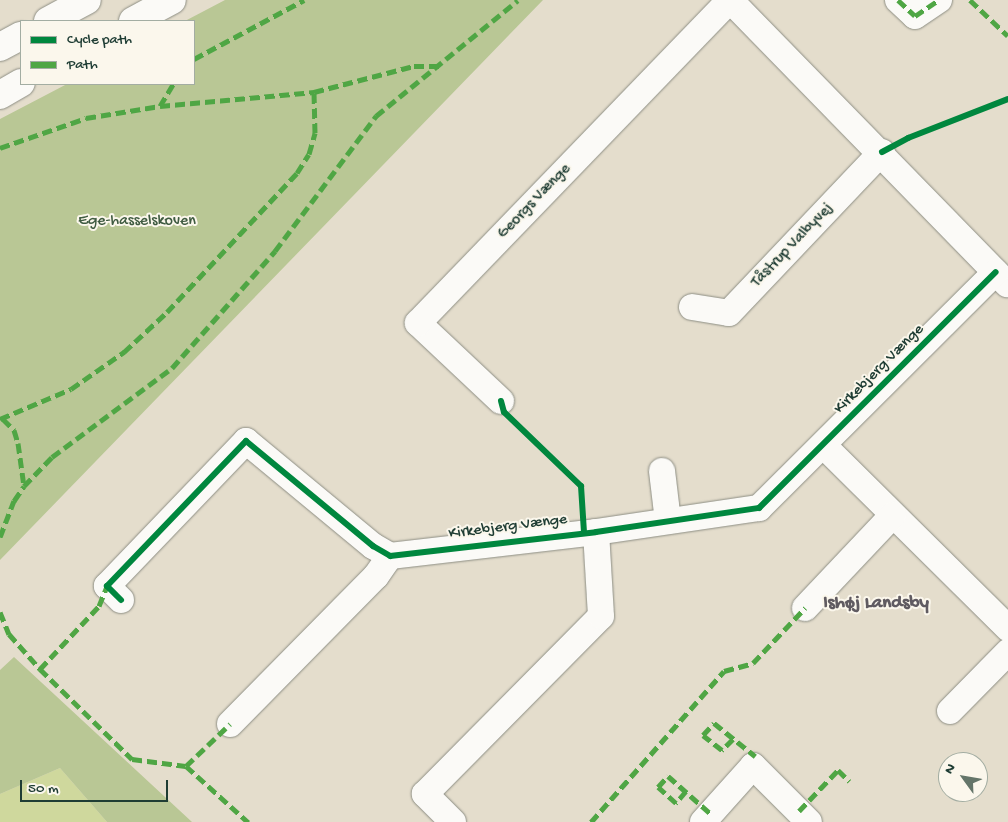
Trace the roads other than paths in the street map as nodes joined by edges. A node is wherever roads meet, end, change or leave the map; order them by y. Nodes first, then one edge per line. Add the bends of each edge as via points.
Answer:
1 (87, 0) edge
2 (172, 0) edge
3 (730, 0) edge
4 (898, 0) edge
5 (940, 0) edge
6 (50, 20) edge
7 (136, 20) edge
8 (20, 37) edge
9 (0, 47) edge
10 (20, 84) edge
11 (0, 94) edge
12 (882, 152) junction
13 (1002, 279) edge
14 (692, 307) dead end
15 (501, 401) dead end
16 (824, 446) junction
17 (662, 470) dead end
18 (893, 515) junction
19 (668, 521) junction
20 (596, 532) junction
21 (390, 556) junction
22 (121, 600) dead end
23 (805, 608) dead end
24 (1008, 628) edge
25 (1008, 652) edge
26 (950, 711) dead end
27 (230, 724) dead end
28 (453, 822) edge
29 (703, 822) edge
30 (809, 822) edge

1 - 6 main road
2 - 7 main road
3 - 12 street
3 - 15 street, Georgs Vænge via 418,323
4 - 5 street via 915,16
8 - 9 main road
10 - 11 main road
12 - 13 street
12 - 14 street, Tåstrup Valbyvej via 728,313
13 - 16 street, Kirkebjerg Vænge
16 - 18 street
16 - 19 street, Kirkebjerg Vænge via 759,508
17 - 19 street
18 - 23 street
18 - 24 street
19 - 20 street, Kirkebjerg Vænge
20 - 21 street, Kirkebjerg Vænge
20 - 28 street via 601,616 425,794
21 - 22 street via 246,441 106,586
21 - 27 street via 376,576
25 - 26 street
29 - 30 street via 753,766

